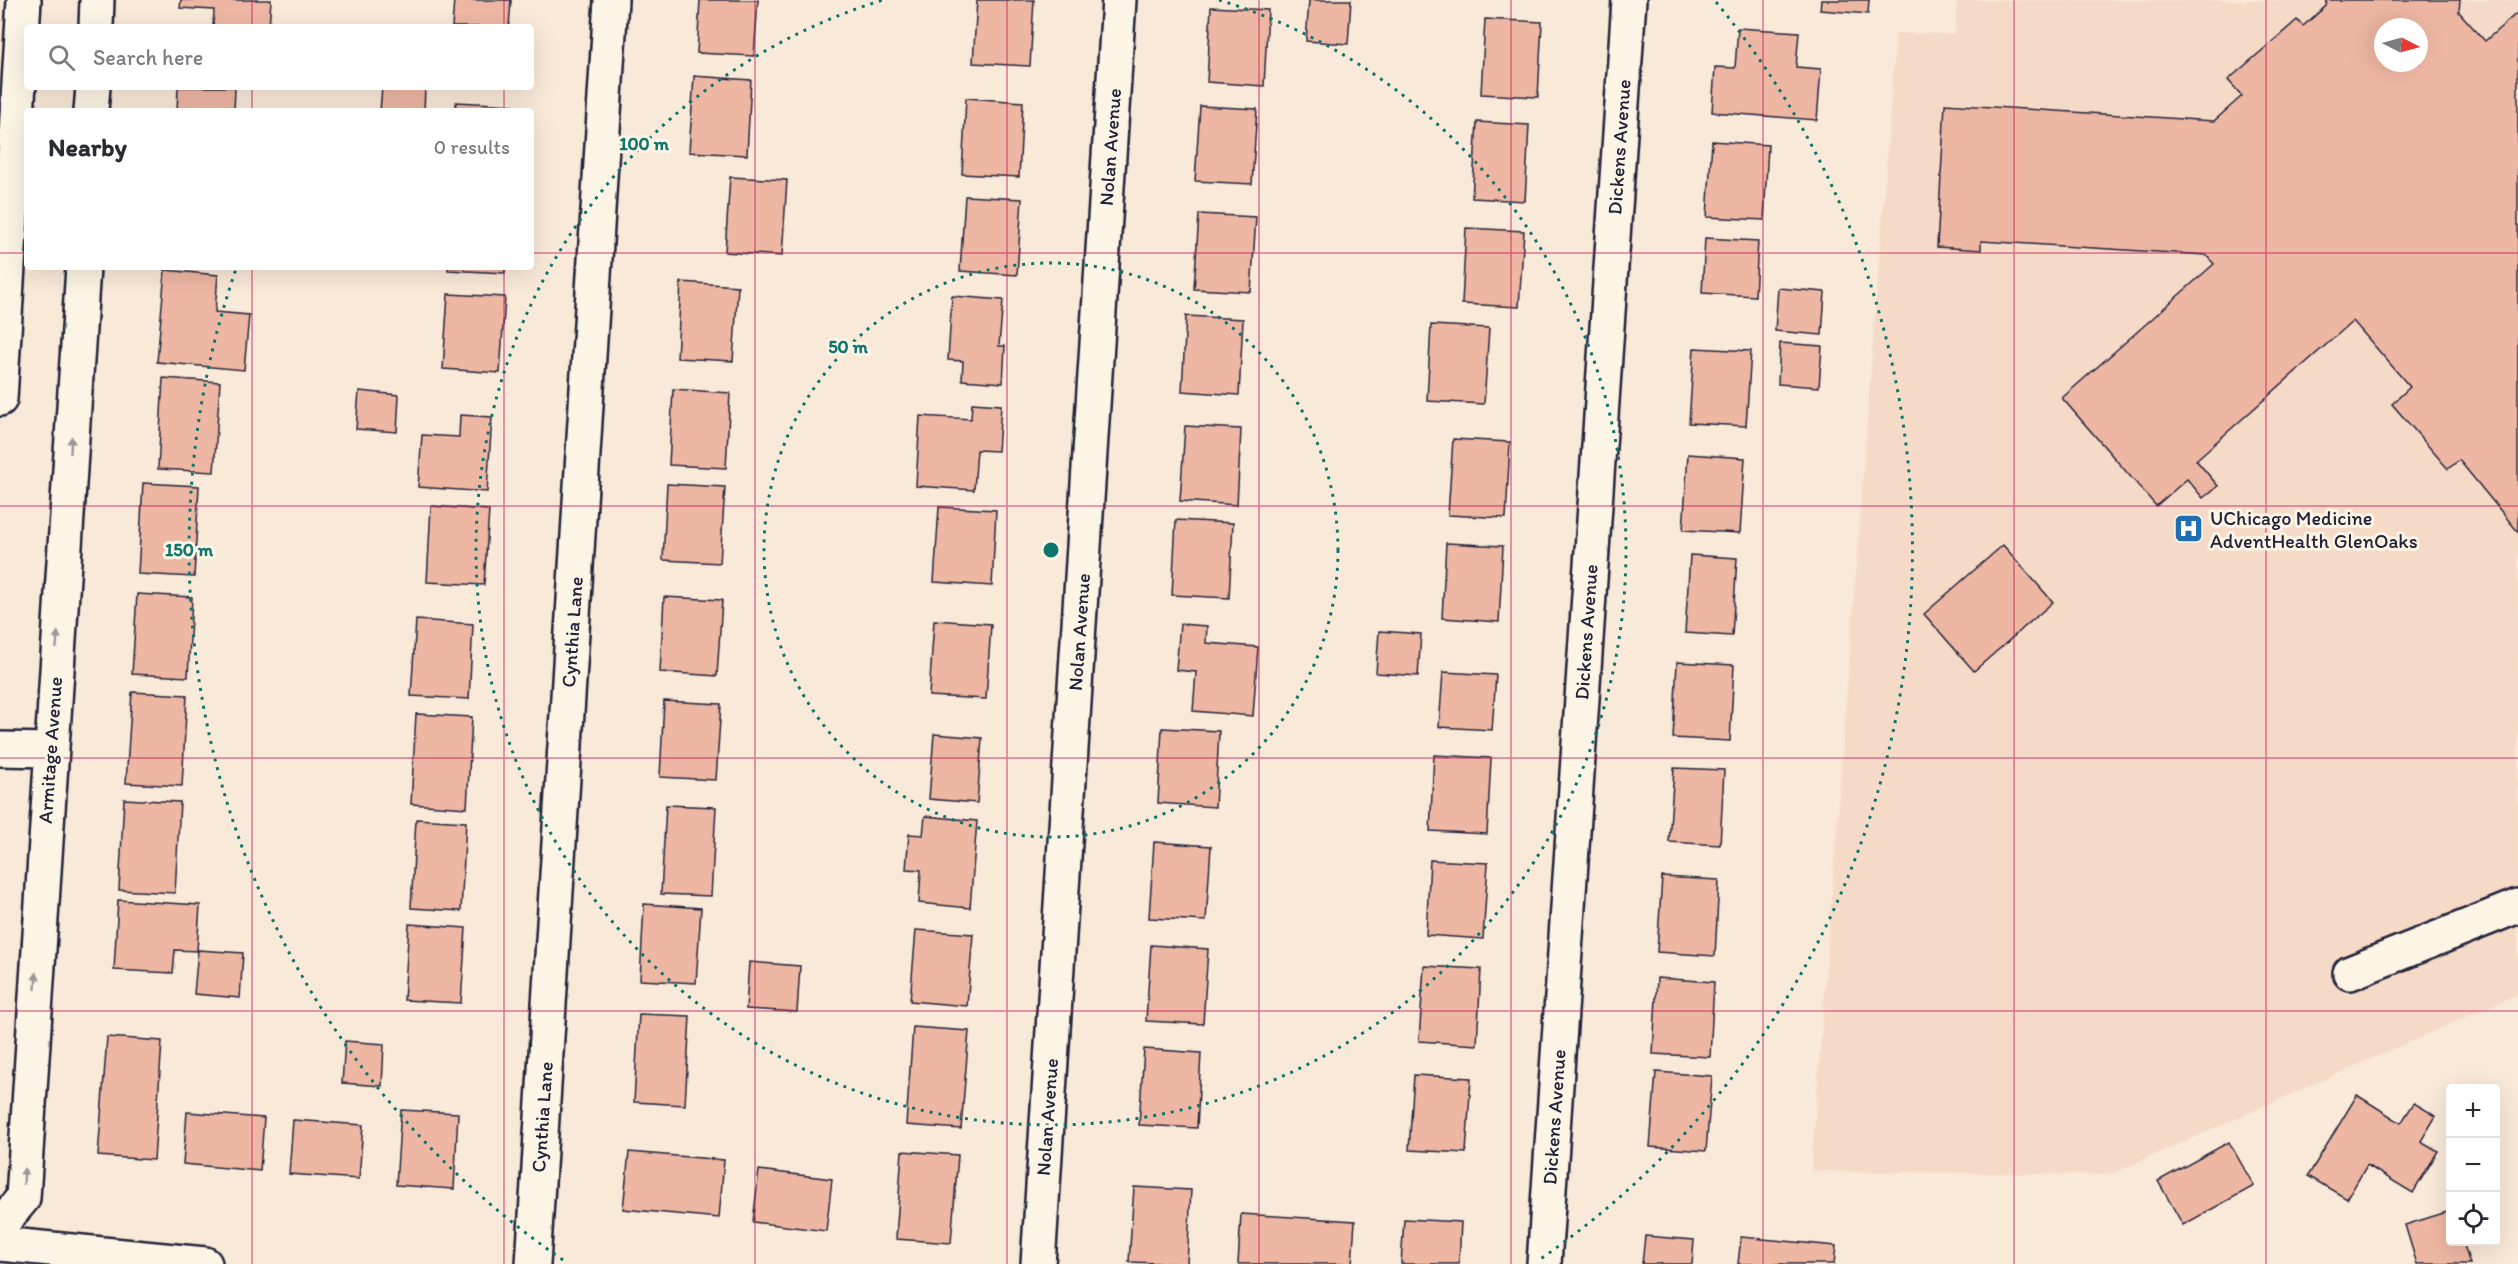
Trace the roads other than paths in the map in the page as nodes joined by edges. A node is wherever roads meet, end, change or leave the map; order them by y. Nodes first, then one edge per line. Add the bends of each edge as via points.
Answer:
1 (24, 0) edge
2 (97, 0) edge
3 (611, 0) edge
4 (1119, 0) edge
5 (1629, 0) edge
6 (96, 24) edge
7 (93, 90) edge
8 (91, 108) edge
9 (5, 220) edge
10 (83, 270) edge
11 (0, 399) edge
12 (0, 749) edge
13 (50, 750) junction
14 (2518, 906) edge
15 (2350, 974) dead end
16 (0, 1226) edge
17 (0, 1244) edge
18 (205, 1264) edge
19 (533, 1264) edge
20 (1038, 1264) edge
21 (1544, 1264) edge

1 - 9 street
2 - 6 street
3 - 19 street, Cynthia Lane
4 - 20 street, Nolan Avenue
5 - 21 street, Dickens Avenue
7 - 8 street
9 - 11 street
13 -> 10 street, Armitage Avenue
12 - 13 street
16 -> 13 street, Armitage Avenue via 23,1198
14 - 15 street
17 - 18 street

